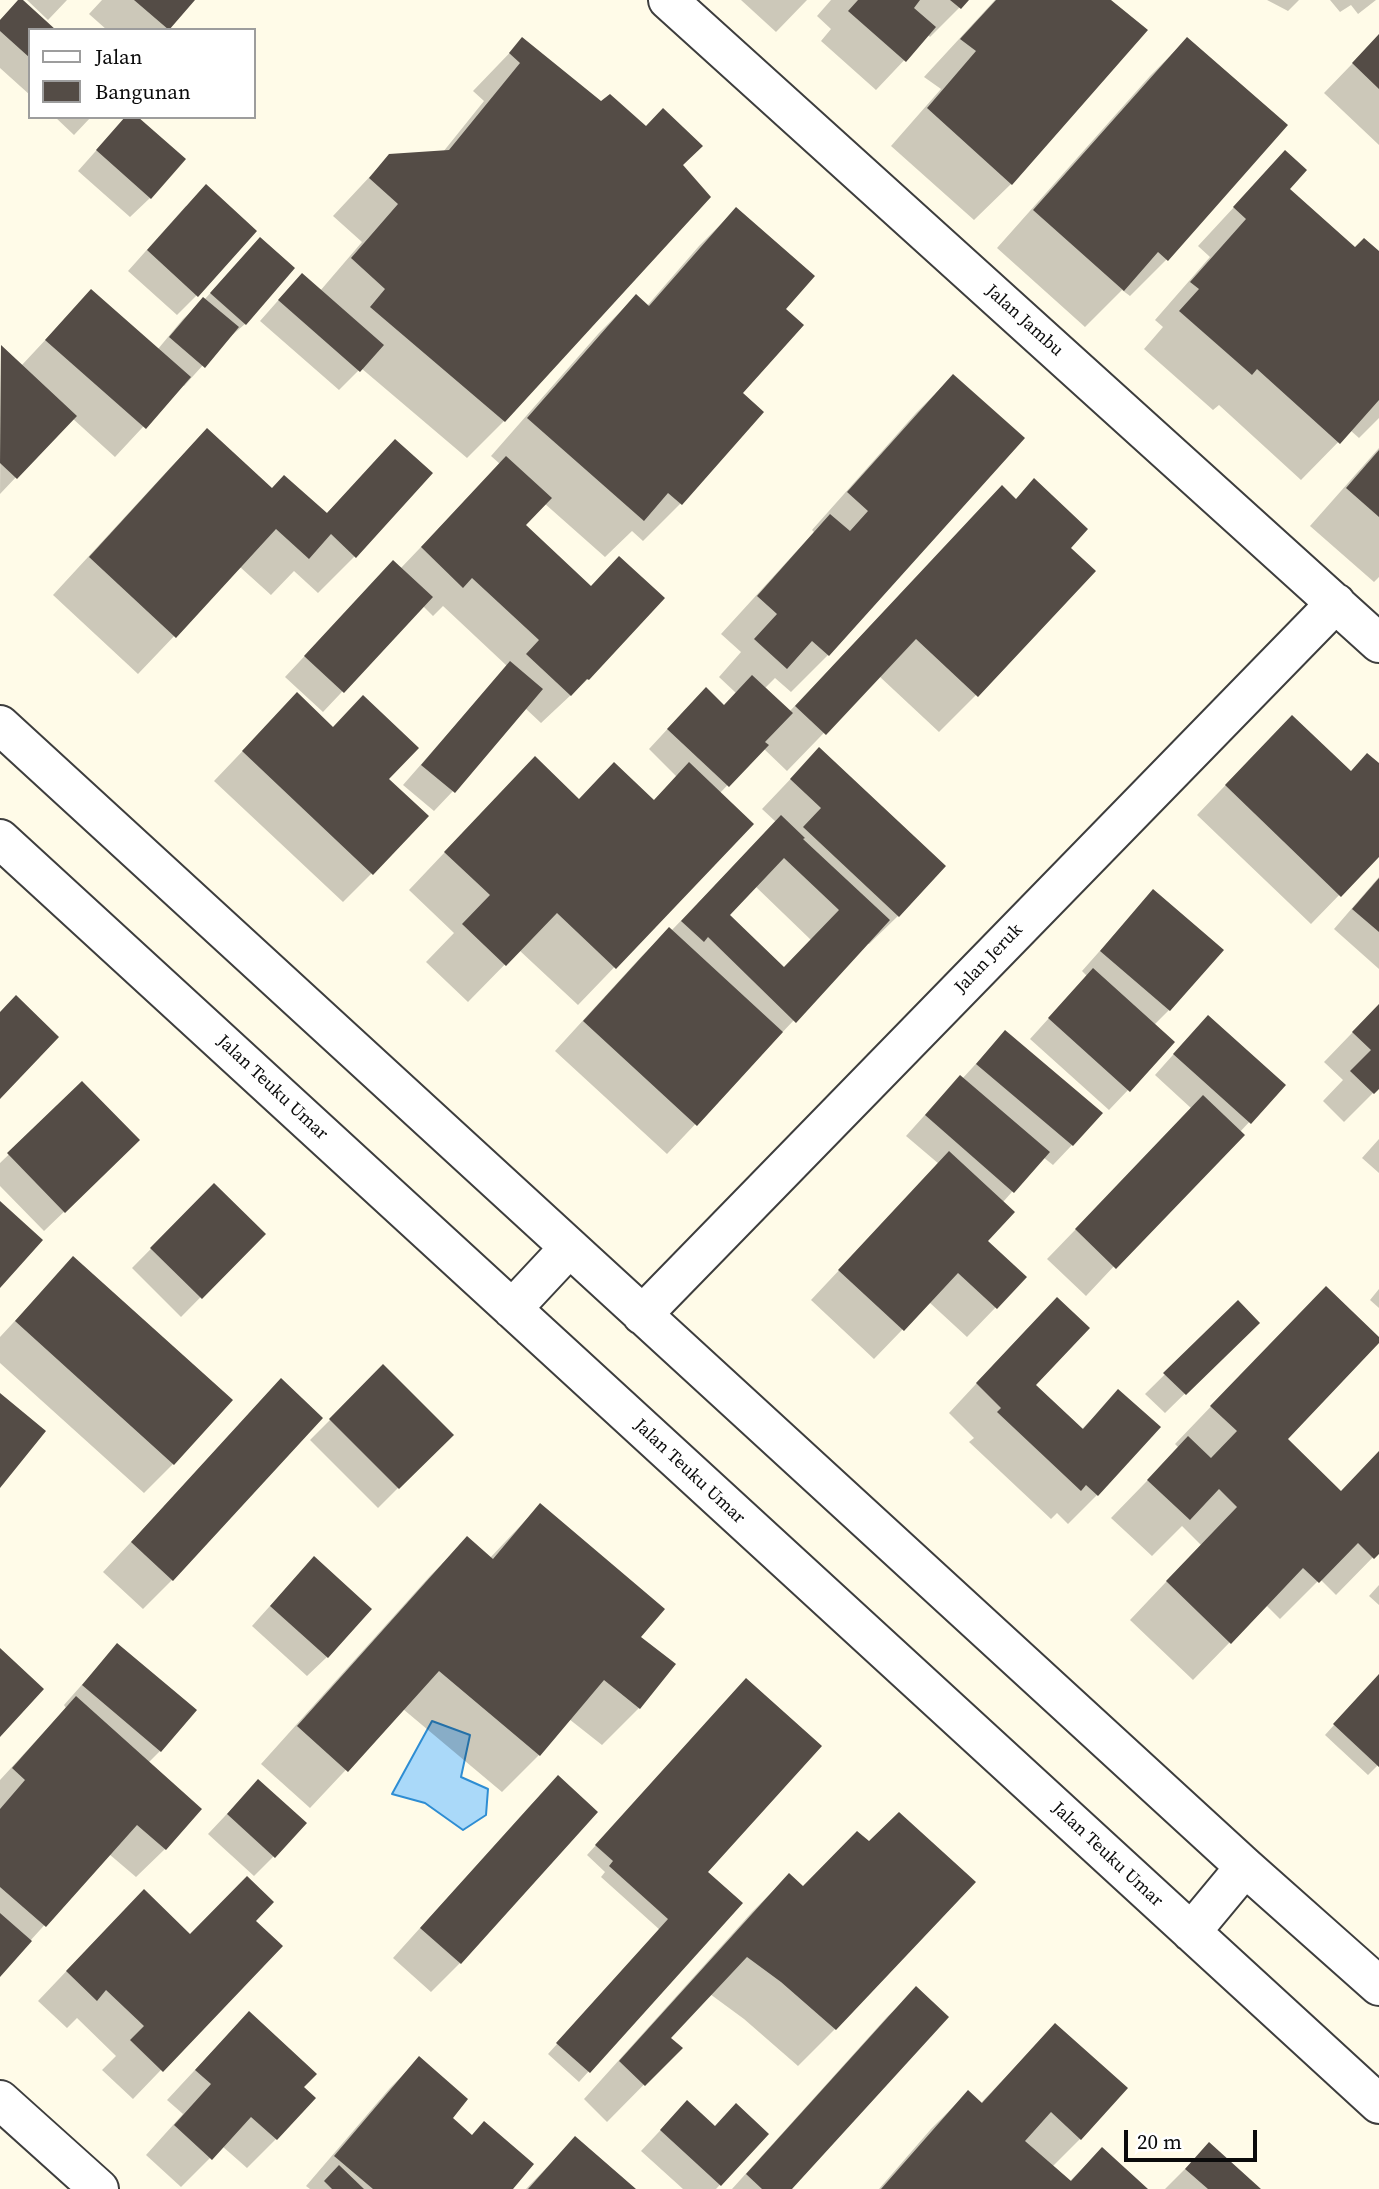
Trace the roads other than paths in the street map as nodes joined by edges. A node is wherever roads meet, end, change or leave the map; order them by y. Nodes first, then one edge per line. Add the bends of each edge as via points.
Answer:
1 (668, 0) edge
2 (1336, 604) junction
3 (1379, 643) edge
4 (0, 725) edge
5 (0, 839) edge
6 (569, 1248) junction
7 (512, 1309) junction
8 (642, 1315) junction
9 (1245, 1867) junction
10 (1191, 1932) junction
11 (1379, 1986) edge
12 (0, 2100) edge
13 (1379, 2104) edge
14 (99, 2189) edge

1 - 2 street, Jalan Jambu
2 - 3 street, Jalan Jambu
2 - 8 street, Jalan Jeruk
4 - 6 street
5 - 7 street, Jalan Teuku Umar
6 - 7 street
6 - 8 street
7 - 10 street, Jalan Teuku Umar
8 - 9 street
9 - 10 street
9 - 11 street
10 - 13 street, Jalan Teuku Umar
12 - 14 street

